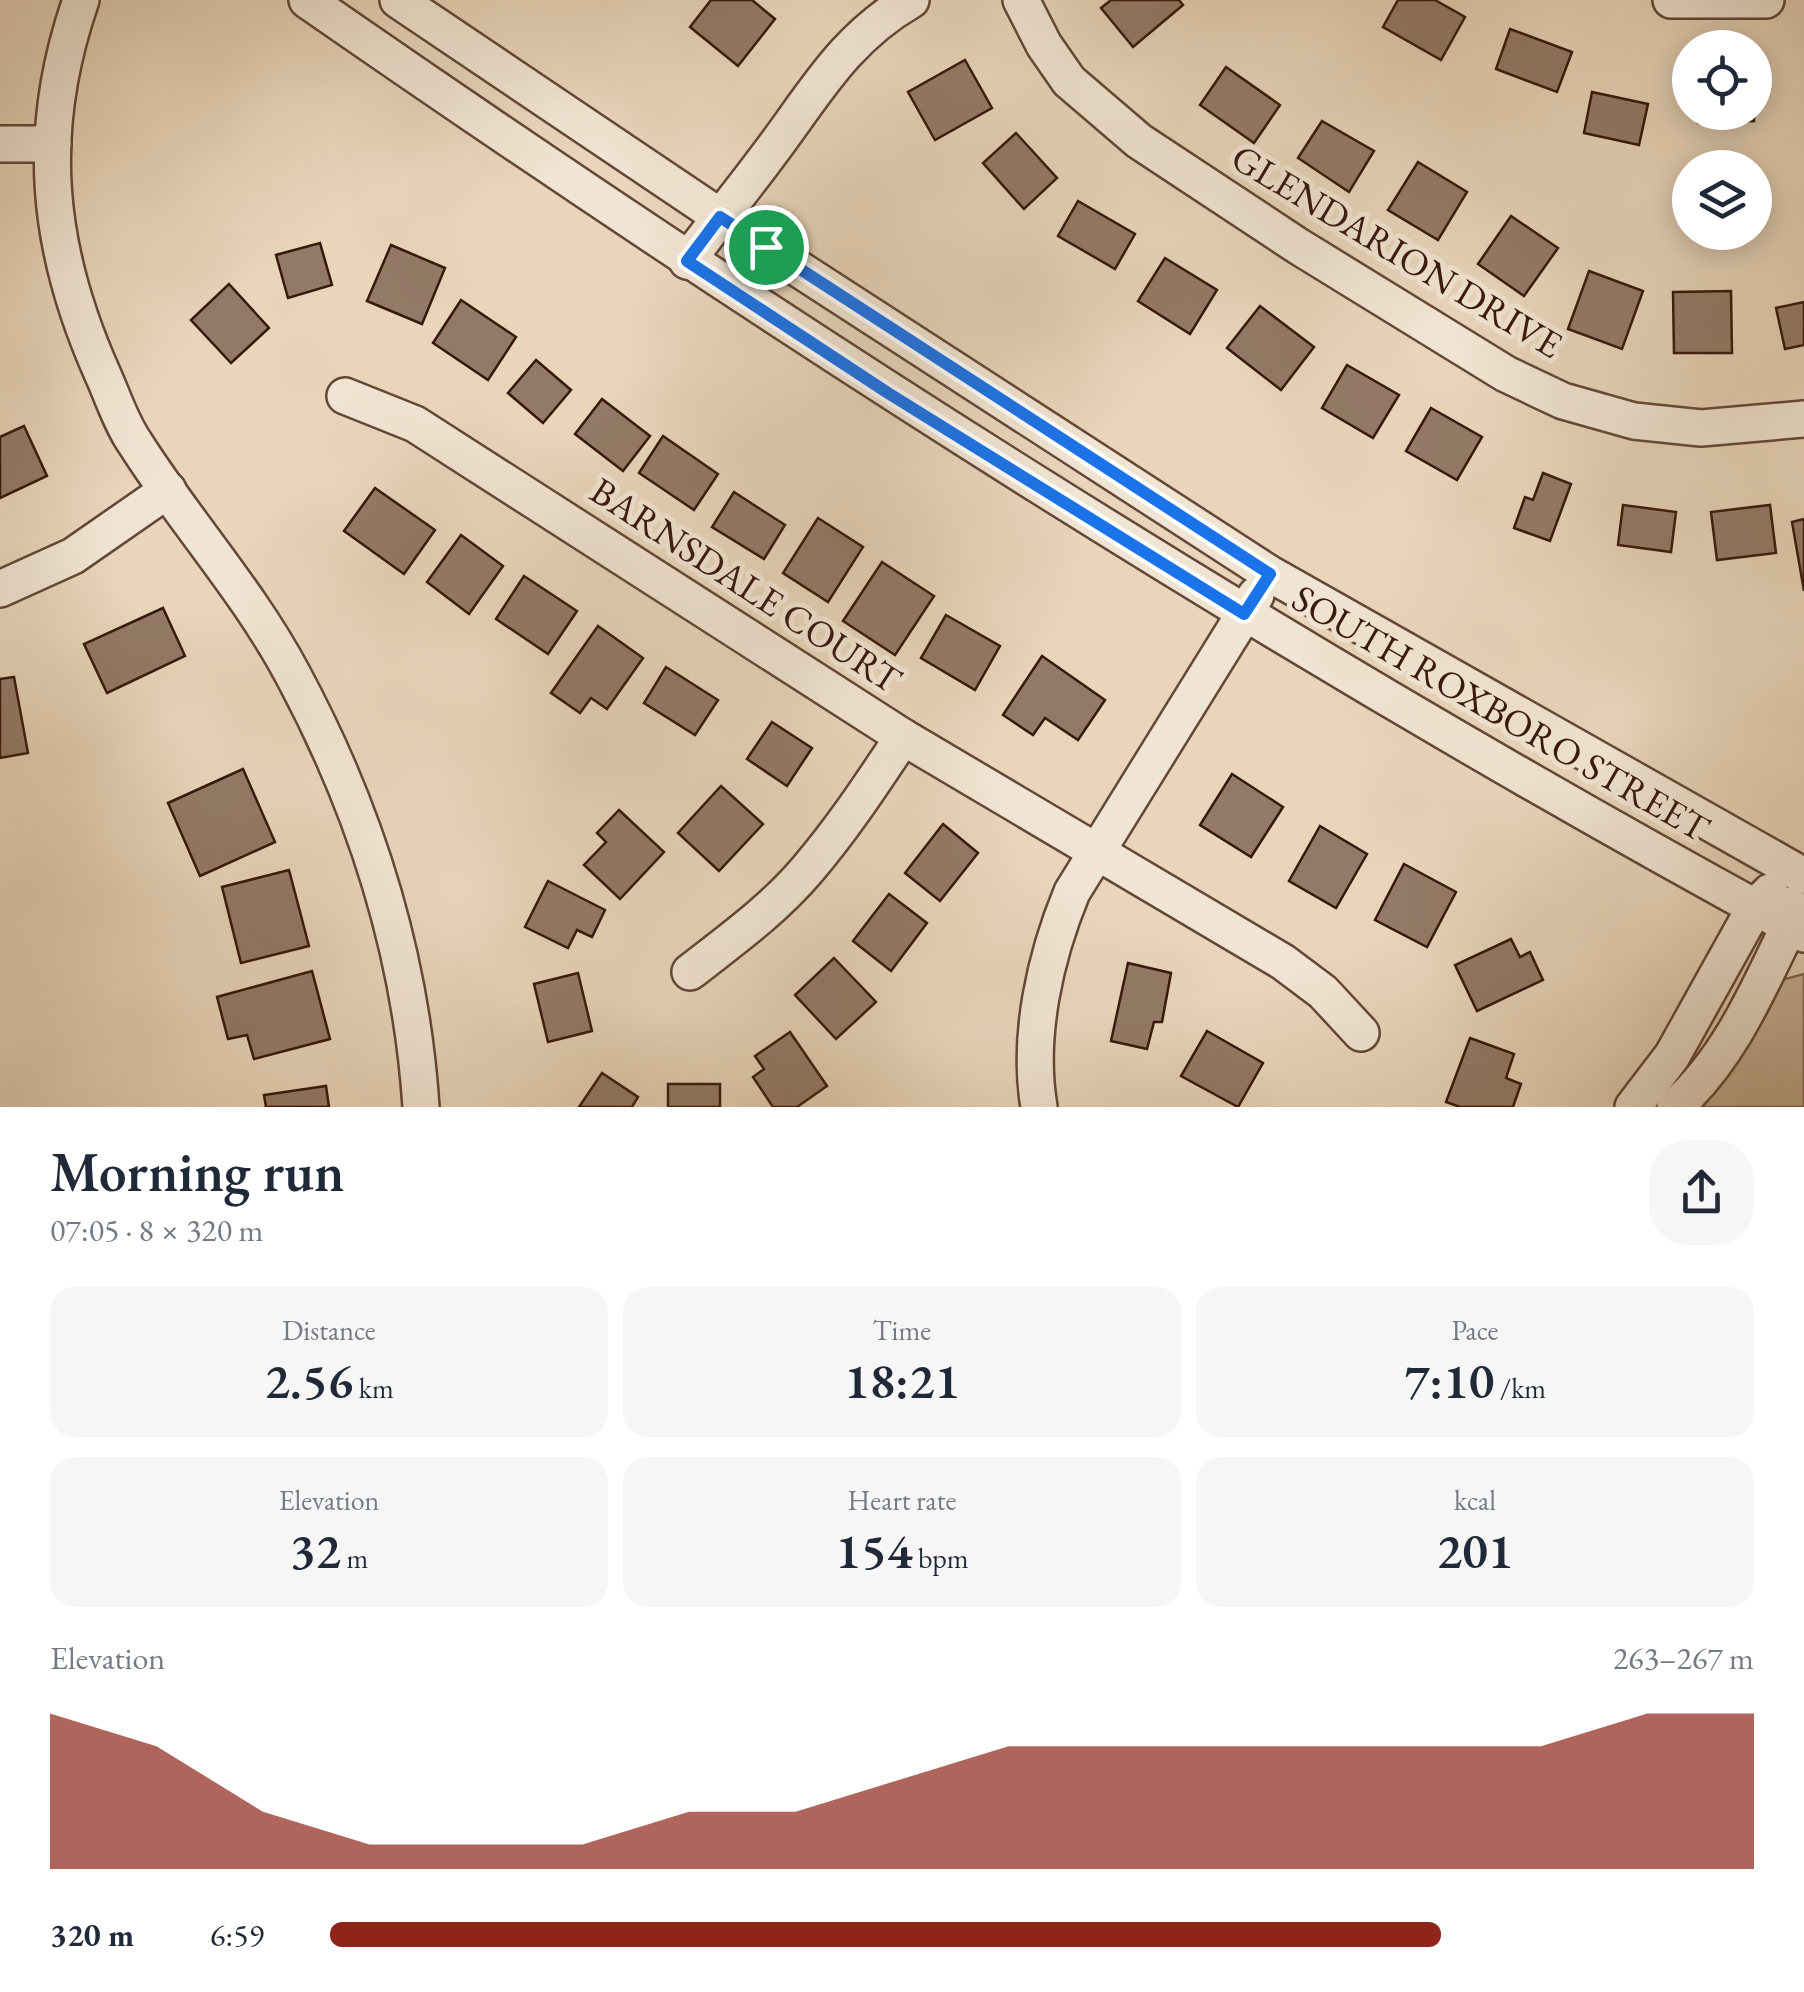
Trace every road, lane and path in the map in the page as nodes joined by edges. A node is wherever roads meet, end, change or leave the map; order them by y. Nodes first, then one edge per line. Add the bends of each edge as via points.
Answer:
1 (80, 0) edge
2 (307, 0) edge
3 (398, 0) edge
4 (910, 0) edge
5 (1021, 0) edge
6 (1671, 0) edge
7 (1766, 0) edge
8 (0, 144) edge
9 (53, 144) junction
10 (720, 217) junction
11 (687, 261) junction
12 (345, 396) dead end
13 (1804, 418) edge
14 (168, 490) junction
15 (1270, 574) junction
16 (0, 589) edge
17 (1244, 614) junction
18 (903, 737) junction
19 (1098, 852) junction
20 (1798, 872) edge
21 (1755, 907) junction
22 (1796, 930) edge
23 (690, 972) dead end
24 (1361, 1033) dead end
25 (421, 1107) edge
26 (1039, 1107) edge
27 (1633, 1107) edge
28 (1675, 1107) edge

1 - 9 street via 62,55
2 - 11 street, SOUTH ROXBORO STREET
3 - 10 street, SOUTH ROXBORO STREET
4 - 10 street via 829,68
5 - 13 street, GLENDARION DRIVE via 1069,81 1139,141 1506,374 1563,401 1634,422 1701,428
6 - 7 street
8 - 9 street
9 - 14 street via 63,268 133,440
10 - 11 street
10 - 15 street, SOUTH ROXBORO STREET
11 - 17 street, SOUTH ROXBORO STREET
12 - 18 street, BARNSDALE COURT via 415,424
14 - 16 street via 73,556
14 - 25 street via 291,671 360,817 406,986
15 - 17 street
15 - 20 street, SOUTH ROXBORO STREET
17 - 19 street
17 - 21 street, SOUTH ROXBORO STREET
18 - 19 street, BARNSDALE COURT
18 - 23 street via 806,872
19 - 24 street, BARNSDALE COURT via 1283,962
19 - 26 street via 1059,923 1039,1010
20 - 21 street
20 - 22 street
21 - 22 street, SOUTH ROXBORO STREET
21 - 27 street via 1672,1056
22 - 28 street via 1729,1044

